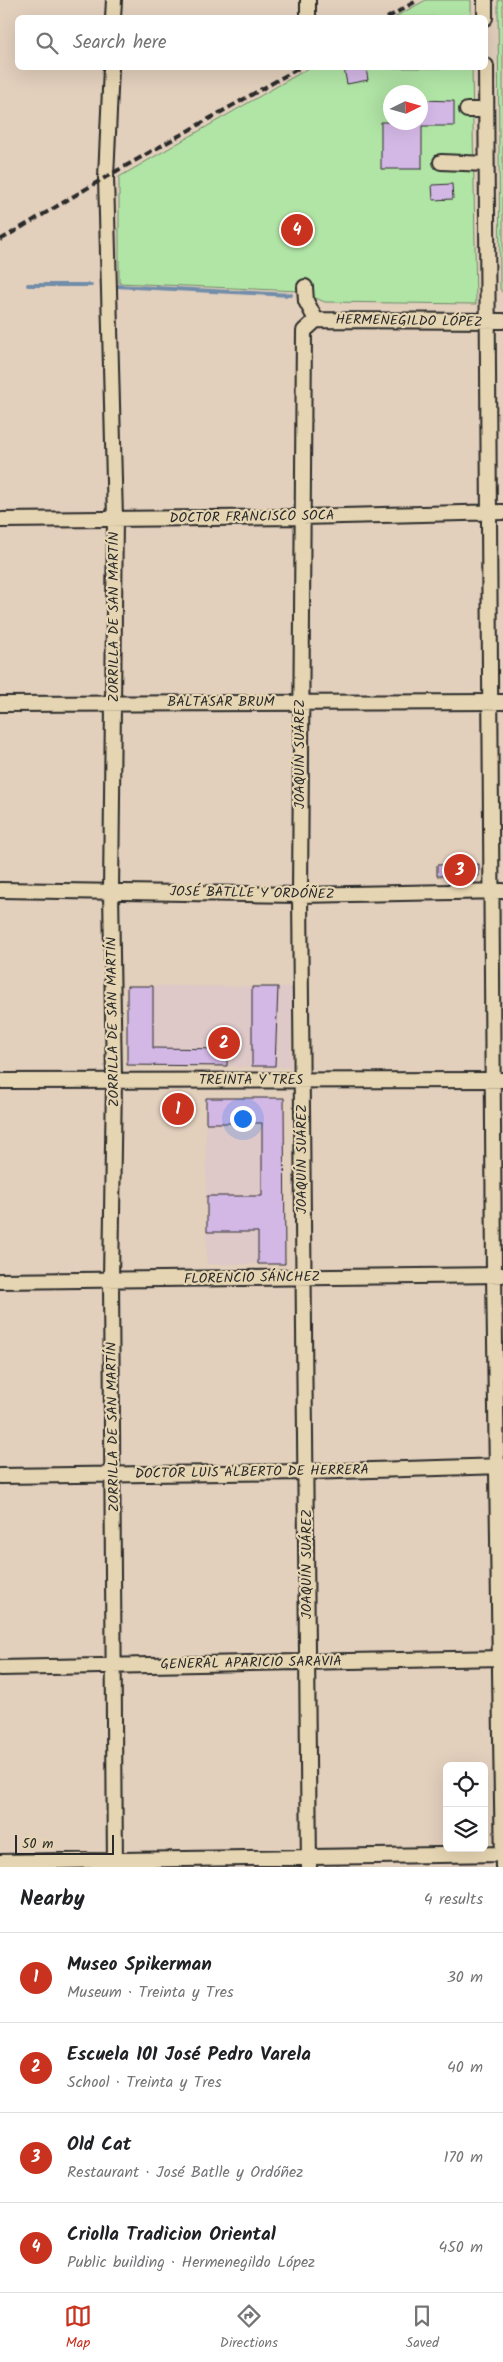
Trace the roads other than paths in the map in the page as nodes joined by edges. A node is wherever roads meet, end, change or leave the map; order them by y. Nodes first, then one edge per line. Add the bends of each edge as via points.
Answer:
1 (114, 0) edge
2 (308, 0) edge
3 (485, 0) edge
4 (113, 15) edge
5 (308, 15) edge
6 (485, 15) edge
7 (111, 70) edge
8 (486, 70) edge
9 (467, 110) dead end
10 (486, 110) junction
11 (441, 162) dead end
12 (486, 164) junction
13 (305, 286) dead end
14 (316, 320) junction
15 (486, 321) junction
16 (503, 321) edge
17 (304, 331) joint
18 (489, 512) junction
19 (503, 512) edge
20 (302, 517) junction
21 (114, 518) junction
22 (0, 520) edge
23 (300, 702) junction
24 (496, 702) edge
25 (113, 703) junction
26 (0, 704) edge
27 (0, 890) edge
28 (111, 891) junction
29 (497, 891) edge
30 (300, 895) junction
31 (114, 1080) junction
32 (302, 1080) junction
33 (497, 1080) edge
34 (0, 1081) edge
35 (498, 1275) edge
36 (303, 1278) junction
37 (111, 1280) junction
38 (0, 1281) edge
39 (500, 1466) edge
40 (307, 1472) junction
41 (114, 1475) junction
42 (0, 1476) edge
43 (501, 1658) edge
44 (307, 1662) junction
45 (114, 1665) junction
46 (0, 1668) edge
47 (503, 1854) edge
48 (309, 1861) edge
49 (0, 1862) edge
50 (115, 1863) edge
51 (503, 1867) edge

1 - 4 street
2 - 5 street
3 - 6 street
7 - 21 street, ZORRILLA DE SAN MARTÍN via 106,177
8 - 10 street
9 - 10 street
10 - 12 street
11 - 12 street
12 - 15 street
13 - 14 street, HERMENEGILDO LÓPEZ via 306,301
14 - 15 street, HERMENEGILDO LÓPEZ
14 - 17 street, HERMENEGILDO LÓPEZ
15 - 16 street, HERMENEGILDO LÓPEZ
15 - 18 street
17 - 20 street, JOAQUÍN SUÁREZ
18 - 19 street, DOCTOR FRANCISCO SOCA
18 - 20 street, DOCTOR FRANCISCO SOCA
18 - 24 street
20 - 21 street, DOCTOR FRANCISCO SOCA
20 - 23 street, JOAQUÍN SUÁREZ
21 - 22 street, DOCTOR FRANCISCO SOCA
21 - 25 street, ZORRILLA DE SAN MARTÍN
23 - 24 street, BALTASAR BRUM
23 - 25 street, BALTASAR BRUM
23 - 30 street, JOAQUÍN SUÁREZ
24 - 29 street
25 - 26 street, BALTASAR BRUM
25 - 28 street, ZORRILLA DE SAN MARTÍN
27 - 28 street, JOSÉ BATLLE Y ORDÓÑEZ
28 - 30 street, JOSÉ BATLLE Y ORDÓÑEZ
28 - 31 street, ZORRILLA DE SAN MARTÍN
29 - 30 street, JOSÉ BATLLE Y ORDÓÑEZ
29 - 33 street
30 - 32 street, JOAQUÍN SUÁREZ
31 - 32 street, TREINTA Y TRES
31 - 34 street, TREINTA Y TRES
31 - 37 street, ZORRILLA DE SAN MARTÍN
32 - 33 street, TREINTA Y TRES
32 - 36 street, JOAQUÍN SUÁREZ
33 - 35 street
35 - 36 street, FLORENCIO SÁNCHEZ
35 - 39 street
36 - 37 street, FLORENCIO SÁNCHEZ
36 - 40 street, JOAQUÍN SUÁREZ
37 - 38 street, FLORENCIO SÁNCHEZ
37 - 41 street, ZORRILLA DE SAN MARTÍN
39 - 40 street, DOCTOR LUIS ALBERTO DE HERRERA
39 - 43 street
40 - 41 street, DOCTOR LUIS ALBERTO DE HERRERA
40 - 44 street, JOAQUÍN SUÁREZ
41 - 42 street, DOCTOR LUIS ALBERTO DE HERRERA
41 - 45 street, ZORRILLA DE SAN MARTÍN
43 - 44 street, GENERAL APARICIO SARAVIA
43 - 47 street
44 - 45 street, GENERAL APARICIO SARAVIA
44 - 48 street, JOAQUÍN SUÁREZ
45 - 46 street, GENERAL APARICIO SARAVIA
45 - 50 street, ZORRILLA DE SAN MARTÍN
47 - 48 street
47 - 51 street
48 - 50 street
49 - 50 street

